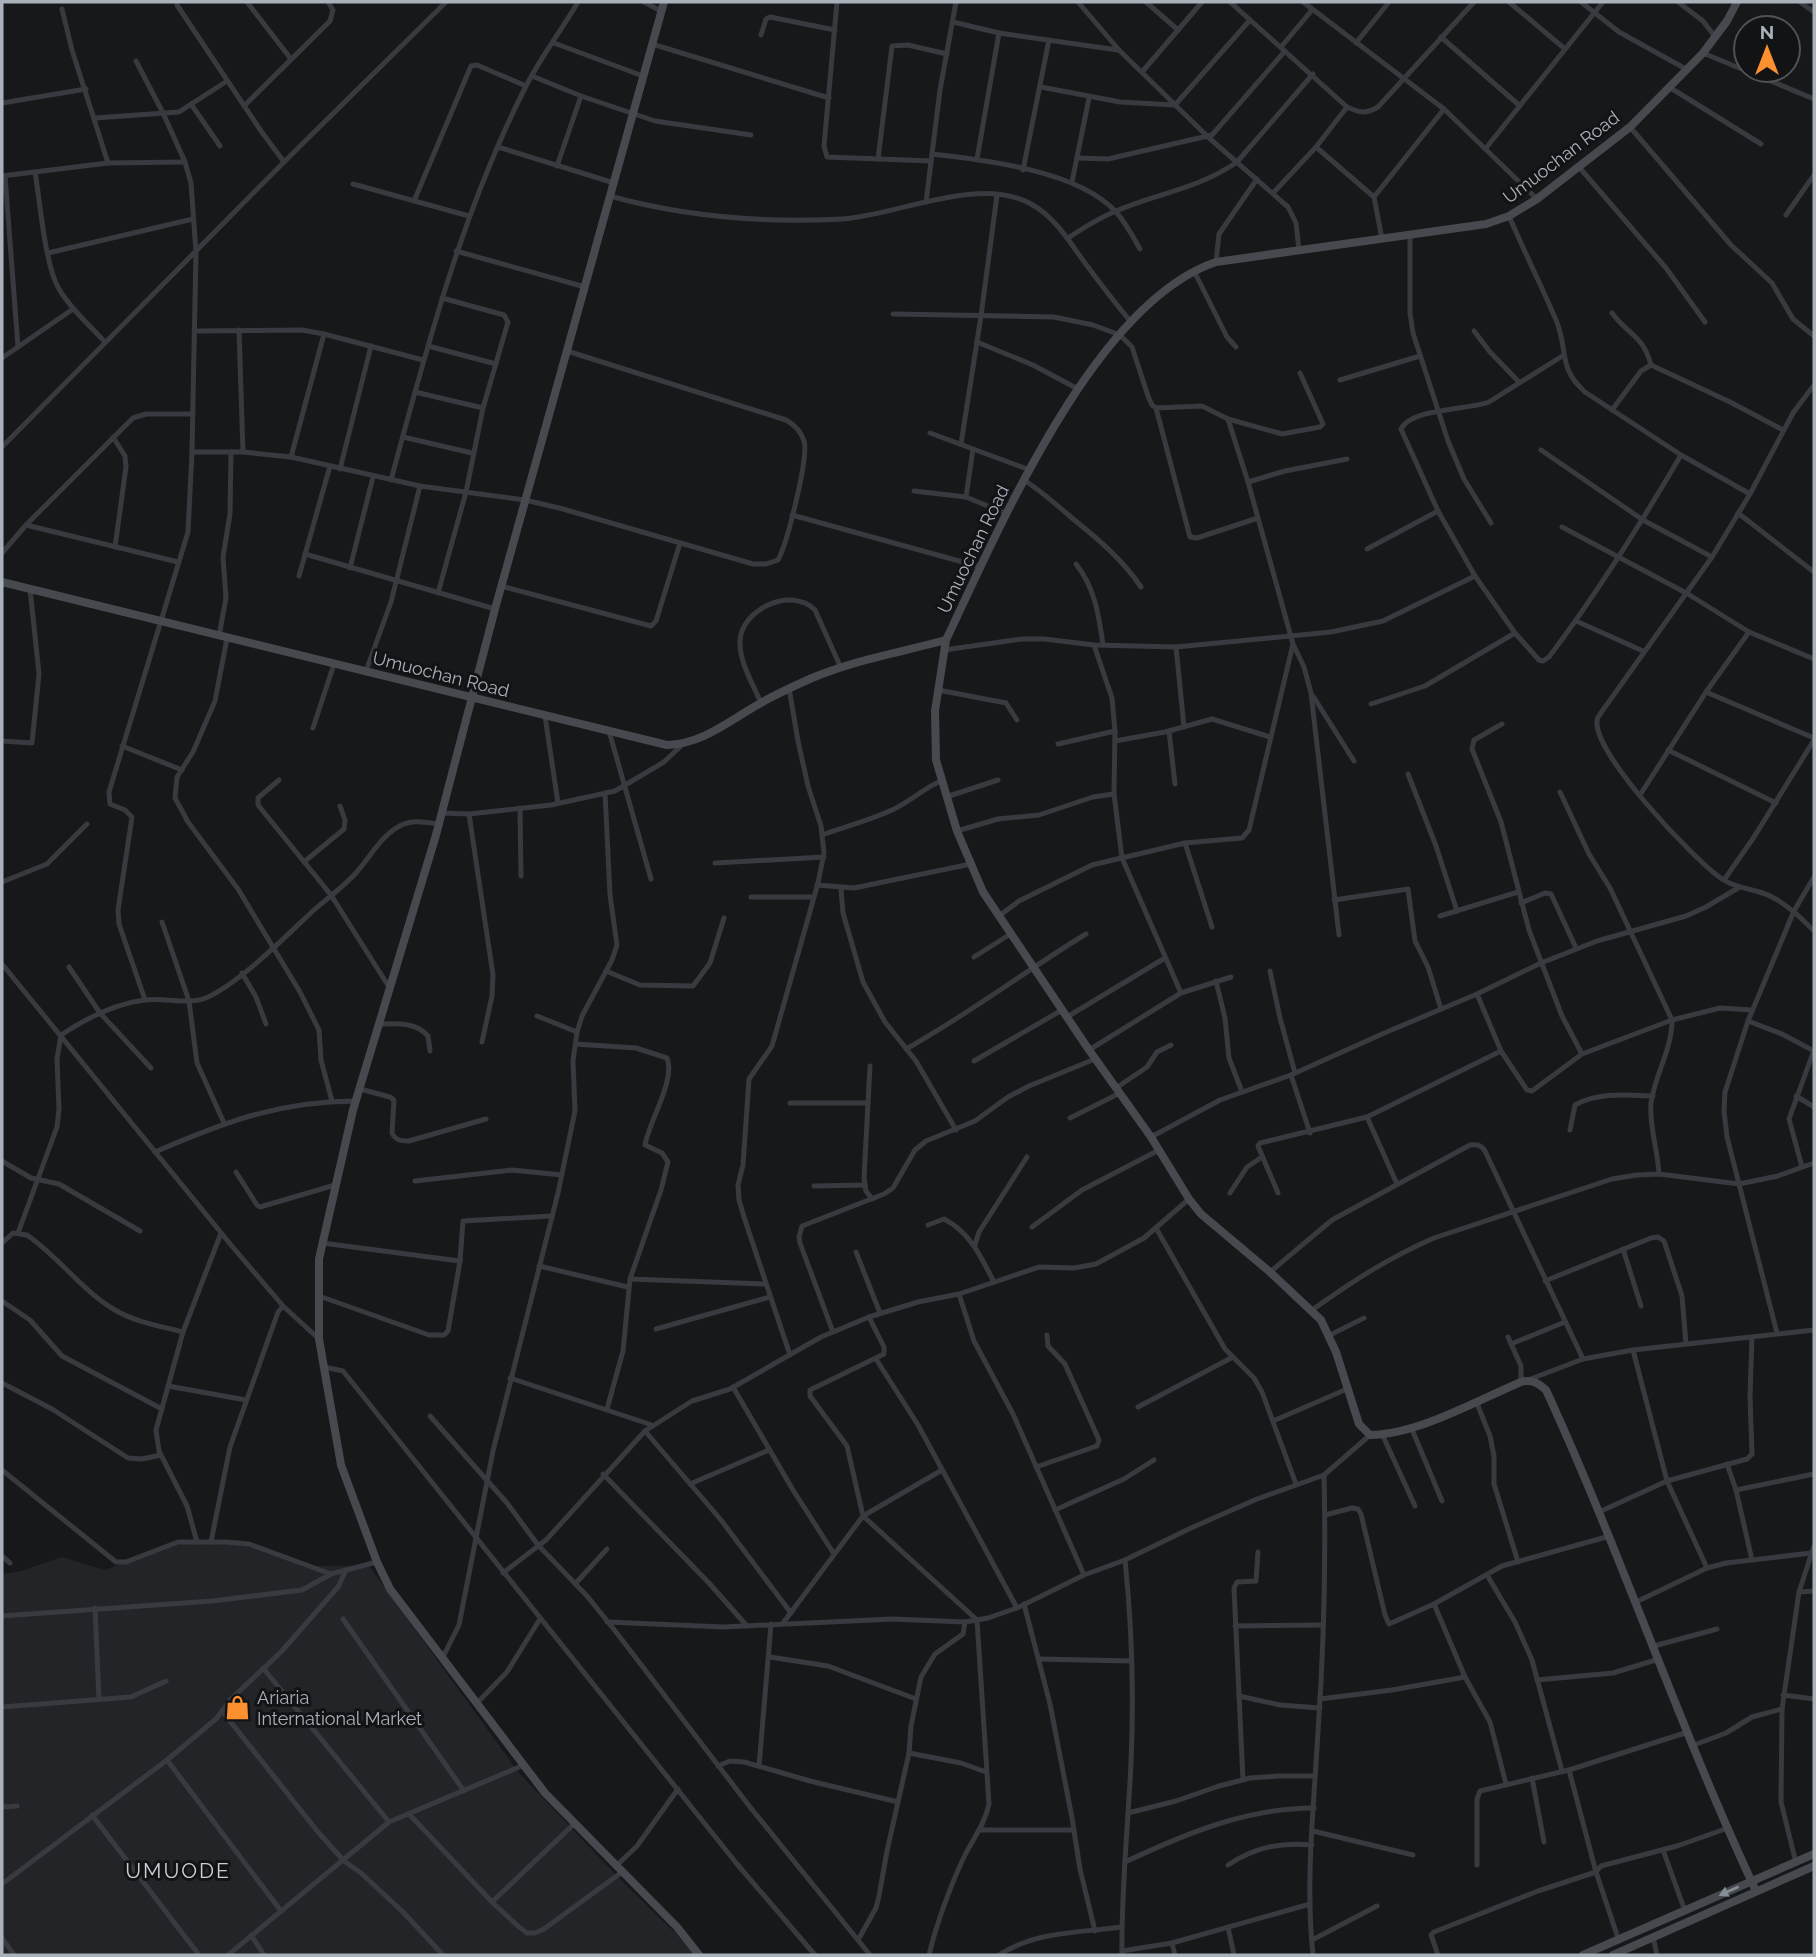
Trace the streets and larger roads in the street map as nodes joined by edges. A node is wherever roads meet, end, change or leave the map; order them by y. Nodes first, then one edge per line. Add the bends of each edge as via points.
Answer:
1 (247, 2) edge
2 (328, 2) edge
3 (446, 2) edge
4 (578, 2) edge
5 (643, 2) edge
6 (837, 2) edge
7 (956, 2) edge
8 (1078, 2) edge
9 (1146, 2) edge
10 (1202, 2) edge
11 (1230, 2) edge
12 (1303, 2) edge
13 (1389, 2) edge
14 (1473, 2) edge
15 (1509, 2) edge
16 (1581, 2) edge
17 (1603, 2) edge
18 (1678, 2) edge
19 (1737, 2) edge
20 (1800, 2) edge
21 (177, 5) dead end
22 (663, 6) edge
23 (62, 9) dead end
24 (1312, 10) junction
25 (1814, 12) edge
26 (1594, 13) junction
27 (1250, 20) junction
28 (953, 22) junction
29 (835, 30) junction
30 (1178, 30) junction
31 (999, 33) junction
32 (761, 35) dead end
33 (1441, 37) junction
34 (1716, 38) junction
35 (1049, 40) junction
36 (554, 43) junction
37 (1356, 43) junction
38 (652, 44) junction
39 (1283, 49) junction
40 (1565, 49) junction
41 (1119, 50) junction
42 (1703, 53) junction
43 (947, 54) junction
44 (291, 59) junction
45 (136, 61) dead end
46 (1686, 69) junction
47 (1142, 72) junction
48 (1313, 74) junction
49 (532, 75) junction
50 (643, 76) junction
51 (1403, 78) junction
52 (227, 80) junction
53 (526, 86) junction
54 (1041, 87) junction
55 (1669, 87) junction
56 (86, 89) junction
57 (581, 96) junction
58 (829, 98) junction
59 (1089, 98) junction
60 (1814, 99) edge
61 (2, 103) edge
62 (191, 104) junction
63 (1175, 105) junction
64 (244, 106) junction
65 (1520, 106) junction
66 (1347, 107) junction
67 (1444, 109) junction
68 (163, 113) junction
69 (633, 114) junction
70 (95, 118) junction
71 (1630, 127) junction
72 (751, 135) dead end
73 (1208, 137) junction
74 (1760, 144) dead end
75 (220, 146) dead end
76 (498, 147) junction
77 (1315, 147) junction
78 (1486, 148) junction
79 (932, 154) junction
80 (1077, 158) junction
81 (878, 159) junction
82 (977, 159) junction
83 (931, 161) junction
84 (185, 162) junction
85 (284, 162) junction
86 (1237, 162) junction
87 (108, 163) junction
88 (557, 166) junction
89 (1579, 167) junction
90 (1023, 170) junction
91 (35, 172) junction
92 (1814, 175) edge
93 (3, 176) edge
94 (1257, 178) junction
95 (1072, 182) junction
96 (614, 183) junction
97 (353, 184) dead end
98 (1274, 192) junction
99 (997, 195) junction
100 (610, 196) junction
101 (1374, 197) junction
102 (1537, 199) junction
103 (414, 201) junction
104 (926, 202) junction
105 (1115, 211) junction
106 (1786, 215) dead end
107 (469, 216) junction
108 (1509, 216) junction
109 (193, 219) junction
110 (1410, 236) junction
111 (1068, 238) junction
112 (1382, 239) junction
113 (1140, 249) dead end
114 (1299, 250) junction
115 (456, 251) junction
116 (196, 252) junction
117 (48, 253) junction
118 (1216, 262) junction
119 (1194, 270) junction
120 (585, 287) junction
121 (442, 298) junction
122 (73, 309) junction
123 (1612, 313) dead end
124 (893, 314) dead end
125 (981, 316) junction
126 (1131, 322) junction
127 (1705, 322) dead end
128 (239, 330) junction
129 (194, 331) junction
130 (1474, 331) dead end
131 (324, 334) junction
132 (1120, 335) junction
133 (1814, 336) edge
134 (106, 341) junction
135 (977, 342) junction
136 (371, 346) junction
137 (428, 346) junction
138 (1236, 346) dead end
139 (18, 347) junction
140 (567, 351) junction
141 (1564, 355) junction
142 (1420, 356) junction
143 (2, 358) edge
144 (423, 360) junction
145 (496, 364) junction
146 (1651, 365) junction
147 (1300, 373) dead end
148 (1340, 380) dead end
149 (1519, 383) junction
150 (1814, 385) edge
151 (1078, 389) junction
152 (415, 391) junction
153 (483, 408) junction
154 (1156, 408) junction
155 (1612, 410) junction
156 (1438, 411) junction
157 (193, 414) junction
158 (1228, 419) junction
159 (1783, 430) junction
160 (930, 433) dead end
161 (113, 437) junction
162 (403, 437) junction
163 (2, 443) edge
164 (961, 444) junction
165 (973, 449) junction
166 (1541, 450) dead end
167 (192, 452) junction
168 (231, 452) junction
169 (243, 452) junction
170 (472, 453) junction
171 (1681, 455) junction
172 (291, 457) junction
173 (1347, 459) dead end
174 (330, 467) junction
175 (340, 469) junction
176 (1030, 470) junction
177 (373, 477) junction
178 (391, 480) junction
179 (1024, 480) junction
180 (1248, 482) junction
181 (420, 486) junction
182 (914, 491) dead end
183 (466, 492) junction
184 (1750, 494) junction
185 (965, 497) junction
186 (525, 500) junction
187 (1438, 511) junction
188 (1738, 513) junction
189 (1007, 514) junction
190 (792, 515) junction
191 (1258, 518) junction
192 (1643, 520) junction
193 (1490, 523) dead end
194 (26, 525) junction
195 (1562, 527) dead end
196 (680, 543) junction
197 (115, 547) junction
198 (1367, 549) dead end
199 (2, 553) edge
200 (305, 554) junction
201 (1712, 557) junction
202 (1619, 558) junction
203 (178, 562) junction
204 (1076, 564) dead end
205 (981, 566) junction
206 (350, 568) junction
207 (1814, 572) edge
208 (299, 576) dead end
209 (1475, 576) junction
210 (396, 581) junction
211 (2, 582) edge
212 (501, 586) junction
213 (1142, 587) dead end
214 (30, 589) junction
215 (438, 593) junction
216 (1688, 594) junction
217 (495, 609) junction
218 (159, 621) junction
219 (1576, 621) junction
220 (1749, 632) junction
221 (1515, 633) junction
222 (1291, 636) junction
223 (223, 637) junction
224 (946, 640) junction
225 (1293, 644) junction
226 (1094, 645) junction
227 (1103, 645) junction
228 (1176, 647) junction
229 (944, 650) junction
230 (1643, 651) junction
231 (1814, 659) edge
232 (334, 664) junction
233 (841, 668) junction
234 (366, 671) junction
235 (789, 688) junction
236 (938, 690) junction
237 (1706, 692) junction
238 (1311, 693) junction
239 (471, 698) junction
240 (761, 702) junction
241 (1371, 704) dead end
242 (545, 716) junction
243 (1017, 720) dead end
244 (1502, 724) dead end
245 (1184, 727) junction
246 (313, 728) dead end
247 (609, 731) junction
248 (1115, 731) junction
249 (1169, 731) junction
250 (1270, 737) junction
251 (1814, 739) edge
252 (2, 741) edge
253 (1115, 741) junction
254 (683, 744) junction
255 (1058, 744) dead end
256 (122, 746) junction
257 (1668, 750) junction
258 (1354, 761) dead end
259 (182, 770) junction
260 (1409, 774) dead end
261 (279, 780) dead end
262 (998, 780) dead end
263 (941, 781) junction
264 (1175, 784) dead end
265 (625, 786) junction
266 (1560, 792) dead end
267 (605, 793) junction
268 (1114, 794) junction
269 (1640, 795) junction
270 (946, 797) junction
271 (558, 803) junction
272 (1776, 803) junction
273 (340, 806) dead end
274 (520, 808) junction
275 (442, 813) junction
276 (469, 814) junction
277 (87, 824) dead end
278 (439, 824) junction
279 (957, 831) junction
280 (822, 835) junction
281 (1185, 843) junction
282 (824, 857) junction
283 (1122, 858) junction
284 (304, 862) junction
285 (715, 863) dead end
286 (971, 864) junction
287 (521, 876) dead end
288 (1814, 877) edge
289 (651, 879) dead end
290 (1724, 880) junction
291 (2, 882) edge
292 (817, 885) junction
293 (1738, 888) junction
294 (841, 889) junction
295 (1518, 892) junction
296 (331, 895) junction
297 (751, 897) dead end
298 (813, 897) junction
299 (1334, 900) junction
300 (1521, 903) junction
301 (1457, 911) junction
302 (1794, 911) junction
303 (999, 916) junction
304 (1440, 916) dead end
305 (724, 918) dead end
306 (162, 922) dead end
307 (1212, 927) dead end
308 (1814, 930) edge
309 (1630, 932) junction
310 (1012, 933) junction
311 (1086, 934) dead end
312 (1339, 935) dead end
313 (272, 948) junction
314 (1576, 948) junction
315 (974, 957) dead end
316 (1165, 957) junction
317 (1541, 963) junction
318 (2, 965) edge
319 (1034, 966) junction
320 (69, 967) dead end
321 (606, 971) junction
322 (1270, 971) dead end
323 (242, 973) junction
324 (1231, 977) dead end
325 (1216, 981) junction
326 (389, 988) junction
327 (1181, 993) junction
328 (1476, 994) junction
329 (145, 1000) junction
330 (189, 1001) junction
331 (1441, 1009) junction
332 (1752, 1010) junction
333 (100, 1013) junction
334 (1065, 1013) junction
335 (537, 1016) dead end
336 (1672, 1020) junction
337 (1748, 1021) junction
338 (267, 1024) dead end
339 (378, 1024) junction
340 (577, 1032) junction
341 (61, 1035) junction
342 (482, 1042) dead end
343 (575, 1044) junction
344 (1171, 1045) dead end
345 (906, 1049) junction
346 (1089, 1050) junction
347 (1814, 1050) edge
348 (430, 1051) dead end
349 (1501, 1051) junction
350 (1582, 1054) junction
351 (1095, 1059) junction
352 (974, 1061) dead end
353 (870, 1066) dead end
354 (151, 1068) dead end
355 (1293, 1074) junction
356 (360, 1089) junction
357 (1118, 1090) junction
358 (1242, 1091) junction
359 (1653, 1096) junction
360 (1796, 1096) junction
361 (332, 1101) junction
362 (356, 1101) junction
363 (790, 1103) dead end
364 (868, 1103) junction
365 (1814, 1107) edge
366 (1367, 1117) junction
367 (1070, 1118) dead end
368 (486, 1119) dead end
369 (224, 1123) junction
370 (956, 1130) junction
371 (1570, 1130) dead end
372 (1310, 1133) junction
373 (1151, 1137) junction
374 (1159, 1150) junction
375 (155, 1152) junction
376 (1027, 1157) dead end
377 (1262, 1157) junction
378 (2, 1161) edge
379 (1814, 1163) edge
380 (1802, 1167) junction
381 (236, 1172) dead end
382 (1659, 1174) junction
383 (562, 1175) junction
384 (40, 1180) junction
385 (415, 1181) dead end
386 (1397, 1184) junction
387 (1739, 1184) junction
388 (335, 1185) junction
389 (864, 1185) junction
390 (814, 1186) dead end
391 (1230, 1193) dead end
392 (1278, 1193) dead end
393 (872, 1199) junction
394 (1189, 1199) junction
395 (1513, 1213) junction
396 (552, 1216) junction
397 (928, 1225) dead end
398 (1032, 1227) dead end
399 (1156, 1228) junction
400 (140, 1231) dead end
401 (18, 1233) junction
402 (221, 1233) junction
403 (2, 1243) edge
404 (322, 1243) junction
405 (975, 1245) junction
406 (1623, 1250) junction
407 (856, 1252) dead end
408 (460, 1261) junction
409 (539, 1266) junction
410 (1270, 1272) junction
411 (630, 1279) junction
412 (1545, 1281) junction
413 (994, 1282) junction
414 (766, 1284) junction
415 (628, 1287) junction
416 (959, 1294) junction
417 (318, 1296) junction
418 (770, 1297) junction
419 (2, 1301) edge
420 (283, 1306) junction
421 (1641, 1306) dead end
422 (1312, 1310) junction
423 (880, 1314) junction
424 (869, 1317) junction
425 (1364, 1318) dead end
426 (1565, 1322) junction
427 (656, 1329) dead end
428 (1814, 1329) edge
429 (183, 1332) junction
430 (832, 1332) junction
431 (1777, 1333) junction
432 (1047, 1335) dead end
433 (1330, 1335) junction
434 (1508, 1337) dead end
435 (1752, 1337) junction
436 (319, 1339) junction
437 (1511, 1344) junction
438 (1686, 1344) junction
439 (1633, 1350) junction
440 (790, 1355) junction
441 (1233, 1357) junction
442 (876, 1359) junction
443 (1583, 1359) junction
444 (324, 1367) junction
445 (510, 1378) junction
446 (1524, 1381) junction
447 (2, 1383) edge
448 (168, 1386) junction
449 (733, 1387) junction
450 (1346, 1389) junction
451 (246, 1400) junction
452 (1476, 1401) junction
453 (1138, 1407) dead end
454 (162, 1409) junction
455 (607, 1409) junction
456 (430, 1416) dead end
457 (1273, 1421) junction
458 (652, 1425) junction
459 (1411, 1427) junction
460 (645, 1431) junction
461 (1381, 1434) junction
462 (1370, 1435) junction
463 (769, 1450) junction
464 (162, 1455) junction
465 (1154, 1460) dead end
466 (1727, 1464) junction
467 (1036, 1467) junction
468 (2, 1470) edge
469 (942, 1470) junction
470 (603, 1474) junction
471 (1814, 1474) edge
472 (1324, 1475) junction
473 (1667, 1481) junction
474 (487, 1483) junction
475 (690, 1484) junction
476 (1296, 1484) junction
477 (1736, 1490) junction
478 (1442, 1501) dead end
479 (1416, 1506) dead end
480 (1055, 1510) junction
481 (1600, 1512) junction
482 (1325, 1515) junction
483 (863, 1516) junction
484 (1609, 1535) junction
485 (476, 1539) junction
486 (197, 1542) junction
487 (211, 1542) junction
488 (538, 1545) junction
489 (1814, 1546) edge
490 (607, 1549) dead end
491 (1258, 1552) dead end
492 (1811, 1553) junction
493 (834, 1554) junction
494 (2, 1556) edge
495 (1125, 1560) junction
496 (1752, 1560) junction
497 (377, 1562) junction
498 (1518, 1562) junction
499 (10, 1563) dead end
500 (1707, 1568) junction
501 (346, 1570) junction
502 (503, 1573) junction
503 (331, 1574) junction
504 (1487, 1574) junction
505 (1084, 1575) junction
506 (575, 1584) junction
507 (1814, 1591) edge
508 (1799, 1592) junction
509 (1636, 1602) junction
510 (1024, 1604) junction
511 (1434, 1604) junction
512 (95, 1608) junction
513 (1017, 1608) junction
514 (791, 1613) junction
515 (2, 1616) edge
516 (343, 1619) dead end
517 (540, 1619) junction
518 (977, 1620) junction
519 (607, 1622) junction
520 (965, 1622) junction
521 (783, 1623) junction
522 (771, 1624) junction
523 (1322, 1625) junction
524 (747, 1626) junction
525 (1235, 1626) junction
526 (1717, 1629) dead end
527 (1654, 1646) junction
528 (443, 1657) junction
529 (770, 1657) junction
530 (1659, 1659) junction
531 (1039, 1660) junction
532 (1131, 1661) junction
533 (263, 1668) junction
534 (1465, 1677) junction
535 (1537, 1680) junction
536 (166, 1681) dead end
537 (1783, 1695) junction
538 (1238, 1696) junction
539 (99, 1699) junction
540 (916, 1699) junction
541 (1320, 1699) junction
542 (1814, 1699) edge
543 (477, 1703) junction
544 (2, 1707) edge
545 (1320, 1708) junction
546 (1782, 1710) junction
547 (222, 1711) junction
548 (1688, 1732) junction
549 (1693, 1745) junction
550 (909, 1753) junction
551 (167, 1760) junction
552 (524, 1765) junction
553 (718, 1766) junction
554 (759, 1766) junction
555 (1565, 1771) junction
556 (986, 1772) junction
557 (1315, 1776) junction
558 (1532, 1778) junction
559 (1243, 1780) junction
560 (1506, 1784) junction
561 (678, 1788) junction
562 (464, 1791) junction
563 (898, 1802) junction
564 (17, 1806) dead end
565 (2, 1807) edge
566 (1314, 1808) junction
567 (1128, 1813) junction
568 (409, 1814) junction
569 (92, 1815) junction
570 (389, 1822) junction
571 (575, 1823) junction
572 (1728, 1828) junction
573 (980, 1830) junction
574 (1074, 1830) junction
575 (1313, 1831) junction
576 (1544, 1842) dead end
577 (1312, 1845) junction
578 (1663, 1850) junction
579 (1814, 1854) edge
580 (1412, 1855) dead end
581 (344, 1861) junction
582 (1125, 1862) junction
583 (1796, 1863) junction
584 (1228, 1865) dead end
585 (1477, 1865) dead end
586 (1814, 1866) edge
587 (619, 1869) junction
588 (1596, 1872) junction
589 (1751, 1881) junction
590 (2, 1884) edge
591 (1756, 1891) junction
592 (492, 1902) junction
593 (1310, 1904) junction
594 (1377, 1906) dead end
595 (281, 1911) junction
596 (1685, 1911) junction
597 (1121, 1927) junction
598 (1227, 1927) junction
599 (1095, 1931) junction
600 (251, 1936) junction
601 (1653, 1937) junction
602 (2, 1938) edge
603 (858, 1940) junction
604 (1312, 1940) junction
605 (1619, 1941) junction
606 (1172, 1943) junction
607 (1018, 1945) junction
608 (1020, 1952) dead end
609 (1122, 1953) edge
610 (15, 1955) edge
611 (198, 1955) edge
612 (228, 1955) edge
613 (264, 1955) edge
614 (443, 1955) edge
615 (699, 1955) edge
616 (815, 1955) edge
617 (870, 1955) edge
618 (929, 1955) edge
619 (999, 1955) edge
620 (1175, 1955) edge
621 (1234, 1955) edge
622 (1313, 1955) edge
623 (1438, 1955) edge
624 (1583, 1955) edge
625 (1613, 1955) edge
626 (1657, 1955) edge

1 - 44 street
2 - 44 street via 332,18
3 - 85 street
4 - 36 street
5 - 22 street
6 - 29 street
7 - 28 street
8 - 41 street
9 - 30 street
10 - 30 street
11 - 27 street
12 - 24 street
13 - 37 street
14 - 33 street
15 - 40 street
16 - 26 street
17 - 26 street
18 - 34 street
19 - 34 street, Umuochan Road
20 - 25 street
21 - 52 street
22 - 38 street
23 - 56 street
24 - 37 street
24 - 39 street
26 - 40 street
26 - 46 street
27 - 39 street
27 - 63 street
28 - 31 street
28 - 43 street
29 - 32 street via 770,17
29 - 58 street
30 - 47 street
31 - 35 street
31 - 82 street
33 - 51 street
33 - 65 street
34 - 42 street, Umuochan Road
35 - 41 street
35 - 54 street
36 - 49 street
36 - 50 street
37 - 51 street
38 - 50 street
38 - 58 street
39 - 48 street
39 - 73 street
40 - 65 street
41 - 47 street
42 - 46 street, Umuochan Road
42 - 60 street
43 - 79 street
43 - 81 street via 892,46
44 - 64 street
45 - 68 street
46 - 55 street, Umuochan Road
47 - 63 street
48 - 66 street
48 - 86 street
49 - 53 street
49 - 57 street
50 - 69 street
51 - 66 street via 1369,112
51 - 67 street
52 - 62 street
52 - 64 street
53 - 76 street
53 - 103 street via 471,66
54 - 59 street
54 - 90 street
55 - 71 street, Umuochan Road
55 - 74 street
56 - 61 street
56 - 70 street
57 - 69 street
57 - 88 street
58 - 81 street via 827,157
59 - 63 street
59 - 80 street
62 - 68 street via 179,112
62 - 75 street
63 - 73 street
64 - 85 street
65 - 78 street
66 - 77 street
67 - 78 street
67 - 101 street
68 - 70 street
68 - 84 street
69 - 72 street via 668,124
69 - 96 street
70 - 87 street
71 - 89 street, Umuochan Road
71 - 133 street via 1731,245 1772,283 1793,319
73 - 80 street via 1108,159
73 - 86 street
76 - 88 street
76 - 107 street
77 - 98 street
77 - 101 street
78 - 102 street
79 - 82 street
79 - 83 street
80 - 95 street
81 - 83 street
82 - 90 street
83 - 104 street
84 - 87 street
84 - 109 street
85 - 116 street
86 - 94 street
86 - 105 street via 1206,181
87 - 91 street
88 - 96 street
89 - 102 street, Umuochan Road
89 - 127 street via 1666,268
90 - 95 street
91 - 93 street
91 - 117 street
92 - 106 street
93 - 139 street
94 - 98 street
94 - 118 street via 1219,234
95 - 105 street
96 - 100 street
97 - 103 street
98 - 114 street via 1293,214
99 - 104 street via 965,194
99 - 111 street via 1031,204
99 - 125 street
100 - 104 street via 692,215 768,219 857,217
100 - 120 street
101 - 112 street
102 - 108 street, Umuochan Road
103 - 107 street
105 - 111 street
105 - 113 street
107 - 115 street
108 - 110 street, Umuochan Road
108 - 141 street via 1556,321
109 - 116 street
109 - 117 street
110 - 112 street, Umuochan Road
110 - 142 street via 1410,313
111 - 126 street
112 - 114 street, Umuochan Road
114 - 118 street, Umuochan Road
115 - 120 street
115 - 121 street
116 - 129 street
116 - 134 street
117 - 122 street via 57,286
118 - 119 street, Umuochan Road
119 - 126 street, Umuochan Road via 1170,285
119 - 138 street via 1227,337
120 - 140 street
121 - 137 street
121 - 145 street via 507,318
122 - 134 street
122 - 139 street
123 - 146 street via 1645,346
124 - 125 street
125 - 132 street via 1073,320
125 - 135 street
126 - 132 street, Umuochan Road
128 - 129 street
128 - 131 street
128 - 169 street
129 - 157 street
130 - 149 street
131 - 136 street
131 - 172 street
132 - 151 street, Umuochan Road
132 - 154 street via 1136,356
134 - 163 street
135 - 151 street
135 - 164 street
136 - 144 street
136 - 175 street
137 - 144 street
137 - 145 street
139 - 143 street
140 - 186 street
140 - 190 street via 794,425 804,438 805,452
141 - 149 street
141 - 155 street via 1573,382
142 - 148 street
142 - 156 street
144 - 152 street
145 - 153 street
146 - 155 street via 1641,371
146 - 159 street
147 - 158 street via 1323,420 1321,427 1282,434
149 - 156 street via 1479,406
150 - 159 street
151 - 176 street, Umuochan Road
152 - 153 street
152 - 162 street
153 - 170 street
154 - 158 street via 1202,406
154 - 191 street via 1190,537
155 - 171 street
156 - 187 street via 1405,422 1401,429
156 - 193 street via 1464,480
157 - 161 street via 139,415
157 - 167 street
158 - 180 street
159 - 184 street
160 - 164 street
161 - 194 street
161 - 197 street via 126,467
162 - 170 street
162 - 178 street
164 - 165 street
165 - 176 street
165 - 185 street
166 - 192 street
167 - 168 street
167 - 203 street via 188,532
168 - 169 street
168 - 223 street
169 - 172 street
170 - 183 street
171 - 184 street
171 - 192 street
172 - 174 street
173 - 180 street
174 - 175 street
174 - 200 street
175 - 177 street
176 - 179 street, Umuochan Road
177 - 178 street
177 - 206 street
178 - 181 street
179 - 189 street, Umuochan Road
179 - 213 street via 1101,541
180 - 191 street
181 - 183 street
181 - 210 street
182 - 185 street
183 - 186 street
183 - 215 street
184 - 188 street
185 - 189 street
186 - 196 street
186 - 212 street
187 - 198 street
187 - 209 street
188 - 201 street
188 - 207 street
189 - 205 street, Umuochan Road
190 - 196 street via 782,553 773,563 753,564
190 - 205 street
191 - 222 street
192 - 201 street
192 - 202 street
194 - 197 street
194 - 199 street
195 - 202 street
196 - 212 street via 651,626
197 - 203 street
200 - 206 street
200 - 208 street
201 - 216 street
202 - 216 street
202 - 219 street
203 - 218 street
204 - 227 street via 1091,587
205 - 224 street, Umuochan Road
206 - 210 street
209 - 221 street
209 - 222 street via 1382,621
210 - 215 street
210 - 234 street
211 - 214 street, Umuochan Road
212 - 217 street
214 - 218 street, Umuochan Road
214 - 252 street via 39,674 32,743
215 - 217 street
216 - 220 street
216 - 230 street
217 - 239 street
218 - 223 street, Umuochan Road
218 - 256 street
219 - 221 street via 1543,661
219 - 230 street
220 - 231 street
220 - 237 street
221 - 241 street via 1425,686
222 - 225 street
222 - 228 street
223 - 232 street, Umuochan Road
223 - 259 street via 215,701
224 - 229 street
224 - 233 street, Umuochan Road
225 - 238 street
225 - 250 street
226 - 227 street
226 - 229 street via 1022,639
226 - 248 street via 1112,698
227 - 228 street
228 - 245 street
229 - 236 street
230 - 269 street via 1595,726
232 - 234 street, Umuochan Road
232 - 246 street
233 - 235 street, Umuochan Road
233 - 240 street via 815,610 800,600 777,602 750,618 740,639
234 - 239 street, Umuochan Road
235 - 240 street, Umuochan Road
235 - 280 street
236 - 243 street via 1006,703
236 - 263 street via 934,748
237 - 251 street
237 - 257 street
238 - 258 street
238 - 299 street
239 - 242 street, Umuochan Road
239 - 275 street
240 - 254 street, Umuochan Road
242 - 247 street, Umuochan Road
242 - 271 street
244 - 295 street via 1471,746 1501,822
245 - 249 street
245 - 250 street via 1220,720
247 - 254 street, Umuochan Road via 667,745
247 - 265 street
248 - 253 street
248 - 255 street
249 - 253 street
249 - 264 street
250 - 281 street via 1248,834
251 - 272 street
253 - 268 street
254 - 265 street
256 - 259 street
256 - 329 street via 108,792 110,804 130,813 133,821 119,923
257 - 269 street
257 - 272 street
259 - 313 street via 174,788 179,806 238,889
260 - 301 street
261 - 284 street via 258,798 258,805
262 - 270 street
263 - 270 street
263 - 280 street via 896,808
265 - 267 street
265 - 289 street
266 - 309 street
267 - 271 street
267 - 321 street via 617,945
268 - 279 street
268 - 283 street
269 - 290 street via 1691,854
270 - 279 street
271 - 274 street
272 - 290 street
273 - 284 street via 344,829
274 - 276 street
274 - 287 street
275 - 276 street
275 - 278 street
276 - 342 street via 493,975
277 - 291 street via 47,864
278 - 296 street via 417,821 391,831 353,877
278 - 326 street
279 - 286 street
280 - 282 street
281 - 283 street
281 - 307 street
282 - 285 street
282 - 292 street
283 - 303 street via 1072,874
283 - 316 street
284 - 296 street
286 - 294 street
286 - 303 street
288 - 302 street
290 - 293 street
292 - 294 street
292 - 298 street
293 - 302 street via 1772,897
293 - 309 street via 1686,916
294 - 345 street via 843,913 863,982
295 - 300 street
295 - 301 street
296 - 313 street
296 - 326 street
297 - 298 street
298 - 414 street via 772,1046 751,1074 746,1093 738,1200
299 - 312 street
299 - 331 street via 1408,889 1415,942
300 - 314 street via 1551,894
300 - 317 street
301 - 304 street
302 - 308 street
302 - 332 street
303 - 310 street
305 - 321 street via 710,963 693,986 640,985
306 - 330 street
309 - 314 street
309 - 336 street
310 - 315 street
310 - 319 street
311 - 319 street
313 - 323 street
313 - 361 street via 318,1026
314 - 317 street
316 - 327 street
316 - 334 street
317 - 328 street
317 - 350 street
318 - 341 street
319 - 334 street
319 - 345 street
320 - 333 street
321 - 340 street
322 - 355 street
323 - 330 street via 205,999
323 - 338 street
324 - 325 street
325 - 327 street
325 - 358 street via 1226,1018 1229,1058
326 - 339 street
327 - 346 street
328 - 331 street
328 - 349 street
329 - 330 street
329 - 333 street
330 - 369 street via 197,1063
331 - 355 street
332 - 336 street via 1720,1008
332 - 337 street
333 - 341 street
333 - 354 street
334 - 346 street
334 - 352 street
335 - 340 street
336 - 350 street
336 - 359 street via 1671,1042
337 - 347 street
337 - 387 street via 1724,1111
339 - 348 street via 406,1024 425,1032
339 - 356 street
340 - 343 street
341 - 375 street
341 - 384 street via 59,1118
343 - 383 street via 575,1111
343 - 411 street via 636,1048 669,1062 645,1145 662,1153 668,1162
344 - 357 street via 1157,1052 1147,1067
345 - 370 street
346 - 351 street
347 - 360 street
349 - 350 street via 1532,1091
349 - 366 street
351 - 357 street
351 - 370 street via 1029,1086
353 - 364 street
355 - 358 street
355 - 372 street
356 - 362 street
356 - 368 street via 394,1100 392,1133 400,1141
357 - 367 street
357 - 373 street
358 - 373 street
359 - 371 street via 1615,1095 1580,1102 1573,1109
359 - 382 street
360 - 365 street
360 - 380 street via 1789,1119
361 - 362 street
361 - 369 street via 280,1107
362 - 388 street
363 - 364 street
364 - 389 street
366 - 372 street
366 - 386 street
369 - 375 street
370 - 393 street via 926,1140 893,1188
372 - 377 street via 1260,1143
373 - 374 street
374 - 394 street
374 - 398 street via 1082,1190
375 - 402 street
376 - 405 street
377 - 391 street via 1247,1167
377 - 392 street
378 - 384 street
379 - 380 street
380 - 387 street
381 - 388 street via 260,1207
382 - 387 street
382 - 395 street via 1612,1180
383 - 385 street via 512,1170
383 - 396 street
384 - 400 street via 59,1184
384 - 401 street
386 - 395 street via 1476,1144 1485,1151
386 - 410 street via 1332,1220
387 - 431 street
388 - 404 street
389 - 390 street
389 - 393 street
393 - 430 street via 799,1231
394 - 399 street
394 - 410 street
395 - 412 street
395 - 422 street via 1434,1238 1388,1259
396 - 408 street via 465,1219
396 - 409 street
397 - 405 street via 944,1219
399 - 413 street via 1096,1264 1074,1269 1039,1267
399 - 441 street
401 - 403 street
401 - 429 street via 33,1239 115,1310
402 - 420 street
402 - 429 street
404 - 408 street
404 - 417 street
405 - 413 street
406 - 412 street
406 - 421 street
406 - 438 street via 1654,1237 1664,1241 1682,1296
407 - 423 street
408 - 417 street via 444,1335 429,1335
409 - 415 street
409 - 445 street
410 - 422 street
411 - 414 street
411 - 415 street
412 - 426 street
413 - 416 street
414 - 418 street
415 - 455 street via 623,1350
416 - 423 street
416 - 467 street via 974,1341
417 - 436 street
418 - 427 street
418 - 440 street
419 - 454 street via 30,1320 62,1356
420 - 436 street
420 - 451 street
422 - 433 street
423 - 424 street
424 - 430 street
424 - 442 street via 884,1347 884,1354
425 - 433 street
426 - 437 street
426 - 443 street
428 - 431 street
429 - 448 street
430 - 440 street
431 - 435 street
432 - 467 street via 1048,1346 1065,1364 1099,1440 1097,1446
433 - 450 street
434 - 437 street
435 - 438 street
435 - 466 street via 1752,1454
436 - 444 street
437 - 446 street
438 - 439 street
439 - 443 street
439 - 473 street
440 - 449 street
441 - 453 street
441 - 457 street via 1254,1378
442 - 469 street
442 - 483 street via 809,1393 846,1446
443 - 446 street
444 - 485 street via 343,1371
444 - 497 street via 341,1465
445 - 455 street
445 - 474 street
446 - 452 street
446 - 481 street via 1539,1383 1546,1391
447 - 464 street via 128,1458
448 - 451 street
448 - 454 street
449 - 458 street via 692,1401
449 - 463 street
450 - 457 street
450 - 462 street via 1359,1424
451 - 487 street via 230,1447
452 - 459 street
452 - 498 street via 1493,1448 1494,1484
454 - 464 street via 156,1430
455 - 458 street
456 - 474 street
457 - 476 street
458 - 460 street
459 - 461 street
459 - 478 street
460 - 470 street
460 - 475 street
461 - 462 street
461 - 479 street
462 - 472 street
463 - 475 street
463 - 493 street
464 - 486 street via 187,1506
465 - 480 street
466 - 473 street
466 - 477 street
467 - 480 street
468 - 486 street via 116,1562 178,1542
469 - 483 street
469 - 513 street
470 - 488 street
470 - 524 street
471 - 477 street
472 - 476 street
472 - 482 street
473 - 481 street
473 - 500 street
474 - 485 street
474 - 488 street
475 - 514 street
476 - 495 street
477 - 496 street
480 - 505 street
481 - 484 street
482 - 511 street via 1352,1508 1361,1514 1387,1623
482 - 523 street
483 - 493 street
483 - 518 street
484 - 498 street
484 - 509 street
485 - 502 street
485 - 528 street via 459,1625
486 - 487 street
487 - 503 street via 249,1544
488 - 502 street
488 - 506 street
489 - 492 street
490 - 506 street
491 - 525 street via 1256,1581 1234,1586
492 - 496 street
492 - 508 street
493 - 514 street
494 - 499 street
495 - 505 street
495 - 532 street
496 - 500 street
497 - 501 street
497 - 528 street via 390,1589
498 - 504 street
500 - 509 street
501 - 503 street
501 - 533 street via 338,1587
502 - 517 street
503 - 512 street via 302,1590
504 - 511 street
504 - 535 street via 1523,1639
505 - 510 street
506 - 519 street
507 - 508 street
508 - 537 street
509 - 527 street
510 - 513 street
510 - 531 street
511 - 534 street
512 - 515 street
512 - 539 street
513 - 518 street
514 - 521 street
516 - 562 street
517 - 543 street via 507,1672
517 - 561 street
518 - 520 street
518 - 556 street
519 - 524 street
519 - 553 street
520 - 521 street
520 - 540 street via 962,1634 935,1654 925,1669
521 - 522 street
522 - 524 street
522 - 529 street
523 - 525 street
523 - 541 street
525 - 538 street
526 - 527 street
527 - 530 street
528 - 543 street
529 - 540 street via 828,1666
529 - 554 street
530 - 535 street via 1613,1673
530 - 548 street
531 - 532 street
531 - 574 street
532 - 567 street
533 - 547 street
533 - 570 street
534 - 541 street
534 - 560 street via 1490,1722
535 - 555 street
536 - 539 street via 131,1697
537 - 542 street
537 - 546 street
538 - 545 street
538 - 559 street
539 - 544 street
540 - 550 street
541 - 545 street
543 - 552 street
545 - 557 street
546 - 549 street via 1752,1717
546 - 583 street via 1782,1810
547 - 551 street
547 - 581 street
548 - 549 street
548 - 555 street
549 - 572 street
550 - 556 street
550 - 563 street
551 - 569 street
551 - 595 street
552 - 562 street
552 - 571 street
553 - 554 street via 735,1761
553 - 603 street
554 - 563 street
555 - 558 street
555 - 588 street
556 - 573 street via 989,1804
557 - 559 street
557 - 566 street
558 - 560 street
558 - 576 street
559 - 567 street
560 - 585 street via 1478,1794
561 - 587 street
561 - 616 street
562 - 568 street
563 - 603 street via 876,1908
564 - 565 street
566 - 575 street
566 - 582 street via 1265,1811 1214,1824
567 - 582 street
568 - 570 street
568 - 592 street
569 - 590 street
569 - 611 street
570 - 581 street
571 - 587 street
571 - 592 street
572 - 578 street
572 - 589 street
573 - 574 street
573 - 618 street via 966,1854
574 - 599 street
575 - 577 street
575 - 580 street
577 - 584 street via 1271,1846
577 - 593 street
578 - 588 street via 1601,1866
578 - 596 street
579 - 583 street
581 - 595 street
581 - 614 street
582 - 597 street
583 - 589 street
586 - 591 street
587 - 592 street via 535,1933 527,1933
587 - 615 street
588 - 605 street
588 - 623 street via 1434,1931 1431,1936
589 - 591 street
589 -> 596 street
591 - 601 street
593 - 598 street
593 - 604 street
594 - 604 street
595 - 600 street
596 - 605 street
597 - 599 street
597 - 609 street
598 - 606 street
598 - 621 street
599 - 607 street
600 - 612 street
600 - 613 street
601 - 625 street
601 - 626 street
602 - 610 street
603 - 617 street
604 - 622 street
605 - 624 street
606 - 609 street
606 - 620 street
607 - 608 street
607 - 619 street

